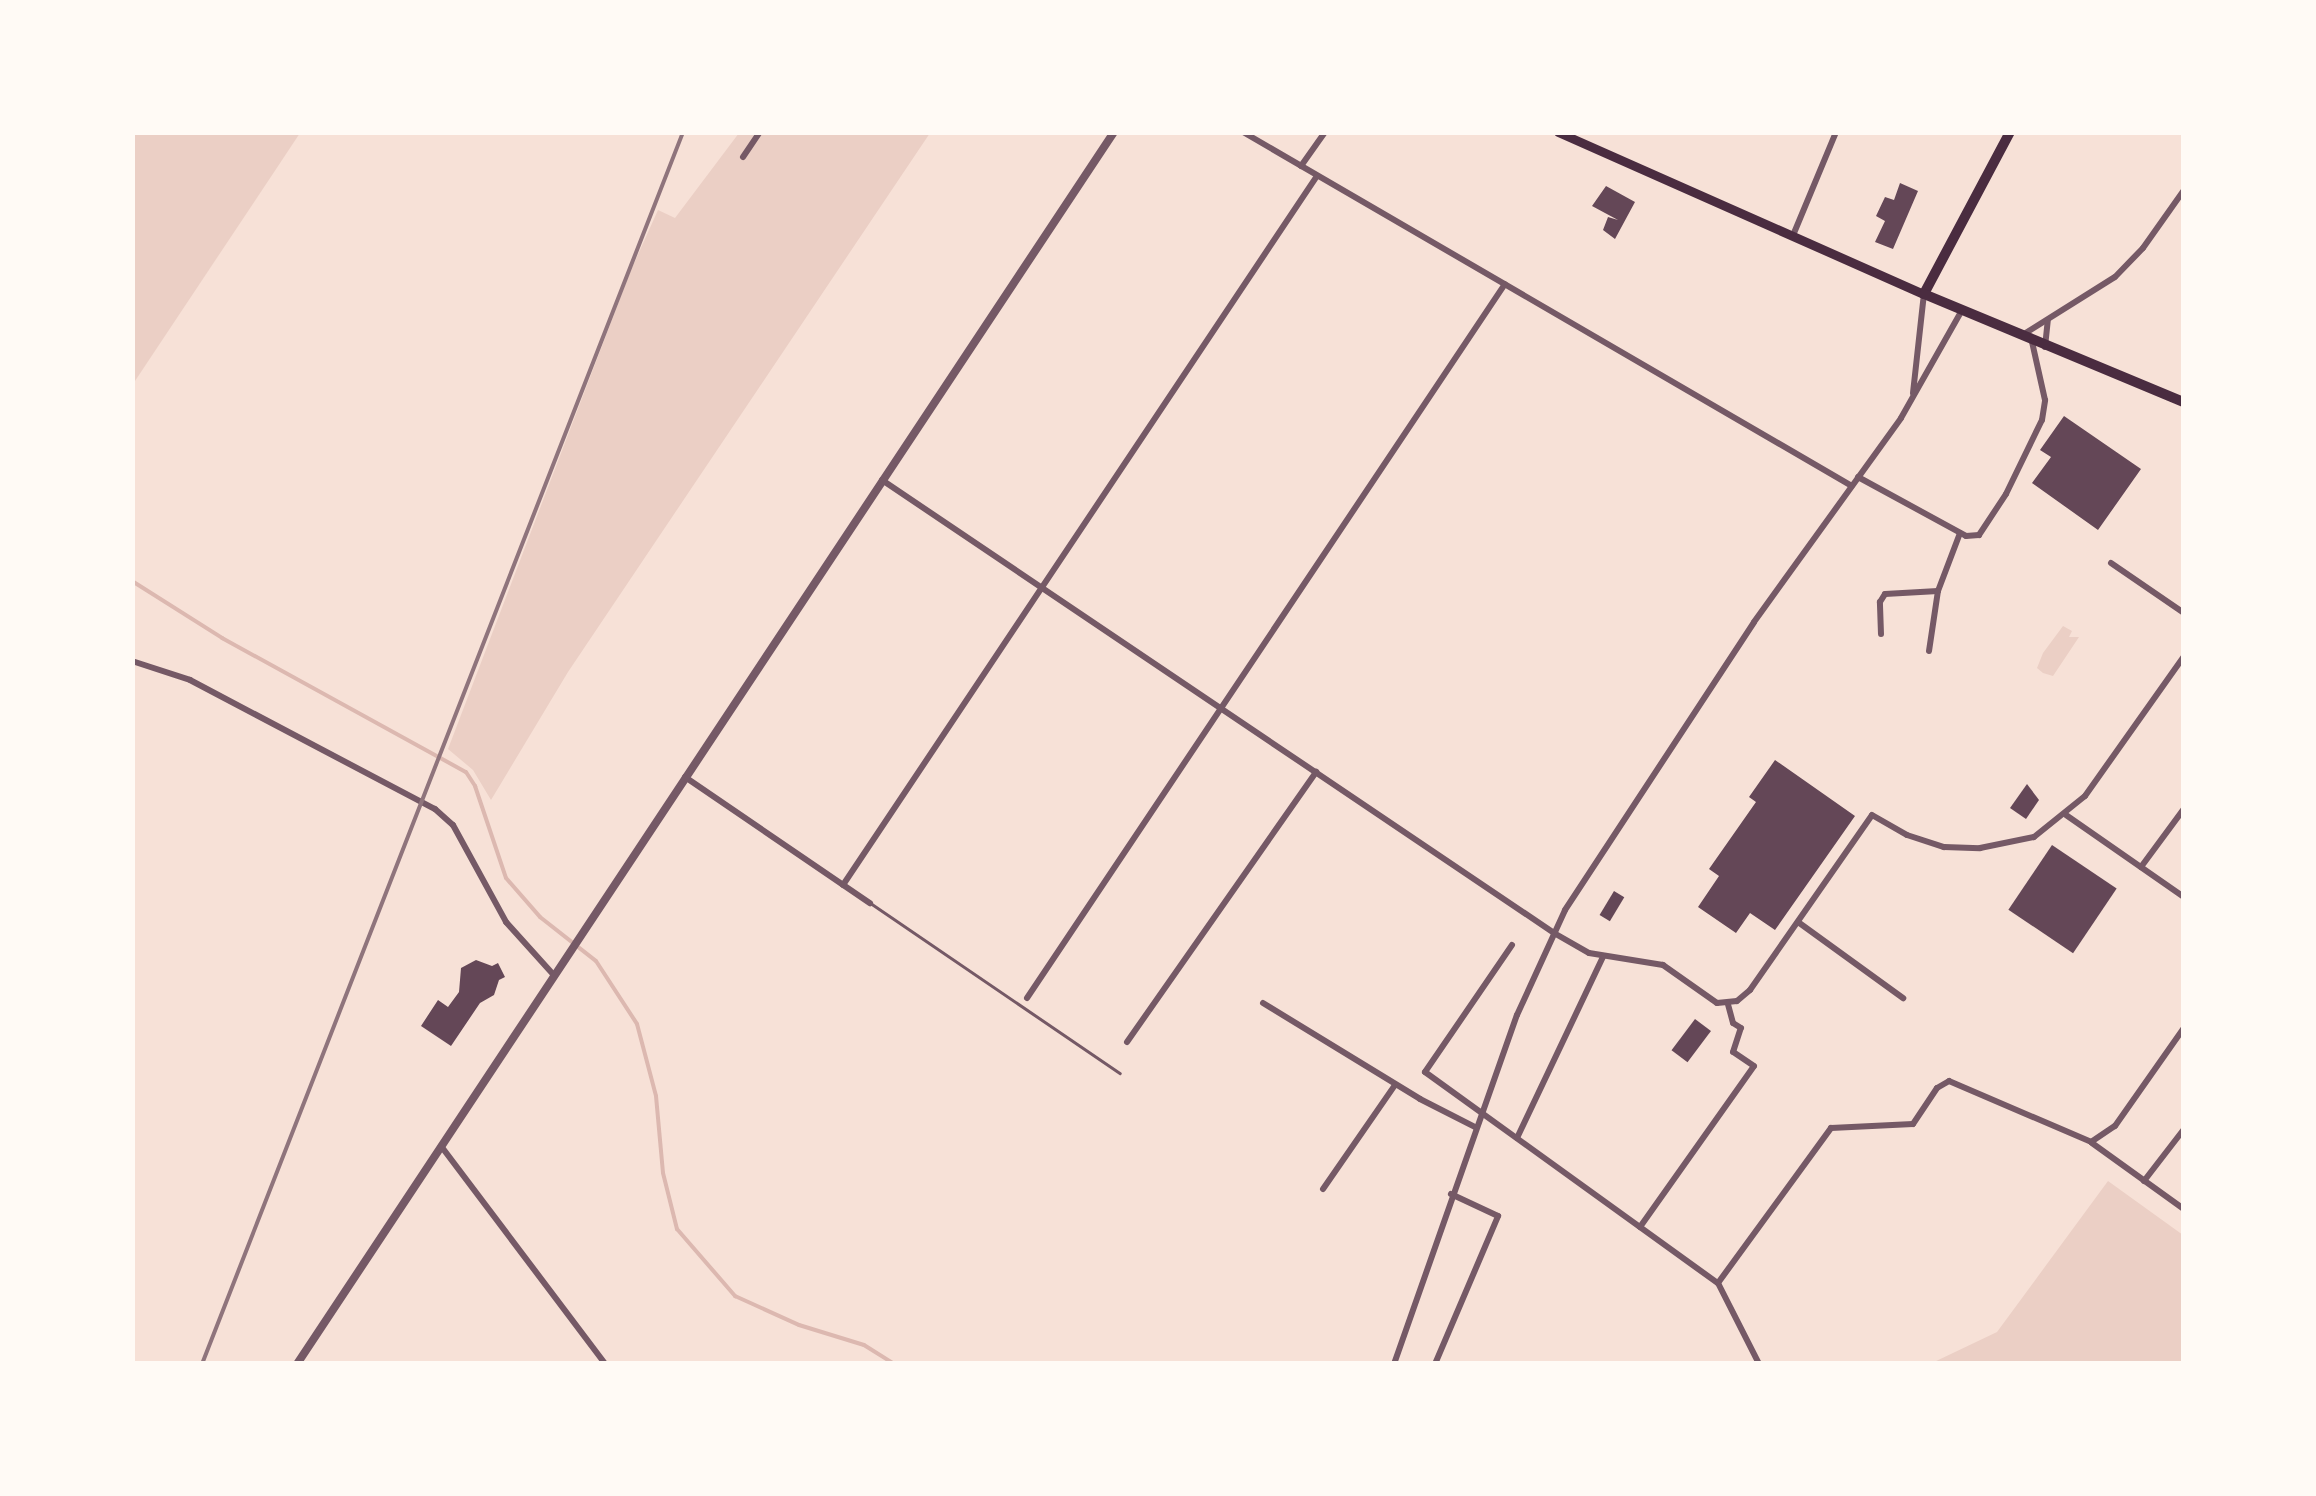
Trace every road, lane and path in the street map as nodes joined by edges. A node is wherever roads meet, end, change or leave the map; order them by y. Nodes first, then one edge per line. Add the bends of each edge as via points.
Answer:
1 (760, 132) edge
2 (1114, 132) edge
3 (1242, 132) edge
4 (1325, 132) edge
5 (1558, 132) edge
6 (1836, 132) edge
7 (2010, 132) edge
8 (743, 157) dead end
9 (1301, 166) junction
10 (1317, 176) junction
11 (2184, 190) edge
12 (1794, 233) junction
13 (1505, 284) junction
14 (1924, 294) junction
15 (1961, 312) junction
16 (2048, 318) junction
17 (2020, 337) junction
18 (2032, 342) junction
19 (2045, 347) junction
20 (1913, 394) junction
21 (2184, 402) edge
22 (1858, 477) junction
23 (882, 480) junction
24 (1852, 486) junction
25 (1960, 533) junction
26 (2111, 564) dead end
27 (1041, 588) junction
28 (1938, 591) junction
29 (2184, 613) edge
30 (1881, 634) dead end
31 (1928, 651) dead end
32 (2184, 656) edge
33 (132, 661) edge
34 (1221, 708) junction
35 (1316, 772) junction
36 (685, 777) junction
37 (2183, 810) edge
38 (2066, 815) junction
39 (2141, 867) junction
40 (843, 886) junction
41 (2184, 897) edge
42 (870, 903) joint
43 (1798, 922) junction
44 (1554, 933) junction
45 (1512, 945) dead end
46 (1602, 956) junction
47 (552, 974) junction
48 (1027, 998) dead end
49 (1903, 998) dead end
50 (1263, 1003) dead end
51 (1728, 1004) junction
52 (2184, 1028) edge
53 (1127, 1042) dead end
54 (1120, 1073) dead end
55 (1395, 1085) junction
56 (1481, 1112) junction
57 (1475, 1127) junction
58 (2184, 1129) edge
59 (1517, 1138) junction
60 (2091, 1142) junction
61 (440, 1145) junction
62 (2144, 1181) junction
63 (1323, 1189) dead end
64 (1451, 1194) junction
65 (2184, 1209) edge
66 (1640, 1227) junction
67 (1718, 1283) junction
68 (1758, 1362) edge
69 (297, 1364) edge
70 (605, 1364) edge
71 (1394, 1364) edge
72 (1435, 1364) edge

1 - 8 street
2 - 23 street
3 - 9 street
4 - 9 street
5 - 12 main road
6 - 12 street
7 - 14 main road
9 - 10 street
10 - 13 street
10 - 27 street
11 - 16 street via 2115,277
12 - 14 main road
13 - 24 street
13 - 34 street
14 - 15 main road
14 - 20 street
15 - 17 main road
15 - 20 street
16 - 17 street
16 - 19 street
17 - 18 main road
18 - 19 main road
18 - 25 street via 2045,400 2042,420 1979,535
19 - 21 main road
20 - 22 street
22 - 24 street
22 - 25 street
23 - 27 street
23 - 36 street
24 - 44 street via 1628,809
25 - 28 street
26 - 29 street
27 - 34 street
27 - 40 street
28 - 30 street via 1885,594
28 - 31 street
32 - 38 street
33 - 47 street via 190,680 435,809 453,825 506,922
34 - 35 street
34 - 48 street
35 - 44 street
35 - 53 street
36 - 40 street
36 - 47 street
37 - 39 street
38 - 39 street
38 - 43 street via 2034,836 1952,848 1906,835 1872,815
39 - 41 street
40 - 42 street
42 - 54 lane
43 - 49 street
43 - 51 street via 1750,990
44 - 46 street
44 - 56 street
45 - 56 street via 1426,1072
46 - 51 street via 1663,965
46 - 59 street
47 - 61 street
50 - 55 street
51 - 66 street via 1741,1028 1733,1052 1754,1066
52 - 60 street via 2115,1126
55 - 57 street
55 - 63 street
56 - 57 street
56 - 59 street
57 - 64 street
58 - 62 street
59 - 66 street
60 - 62 street
60 - 67 street via 1949,1081 1914,1124 1831,1128
61 - 69 street
61 - 70 street
62 - 65 street
64 - 71 street
64 - 72 street via 1498,1216
66 - 67 street
67 - 68 street

